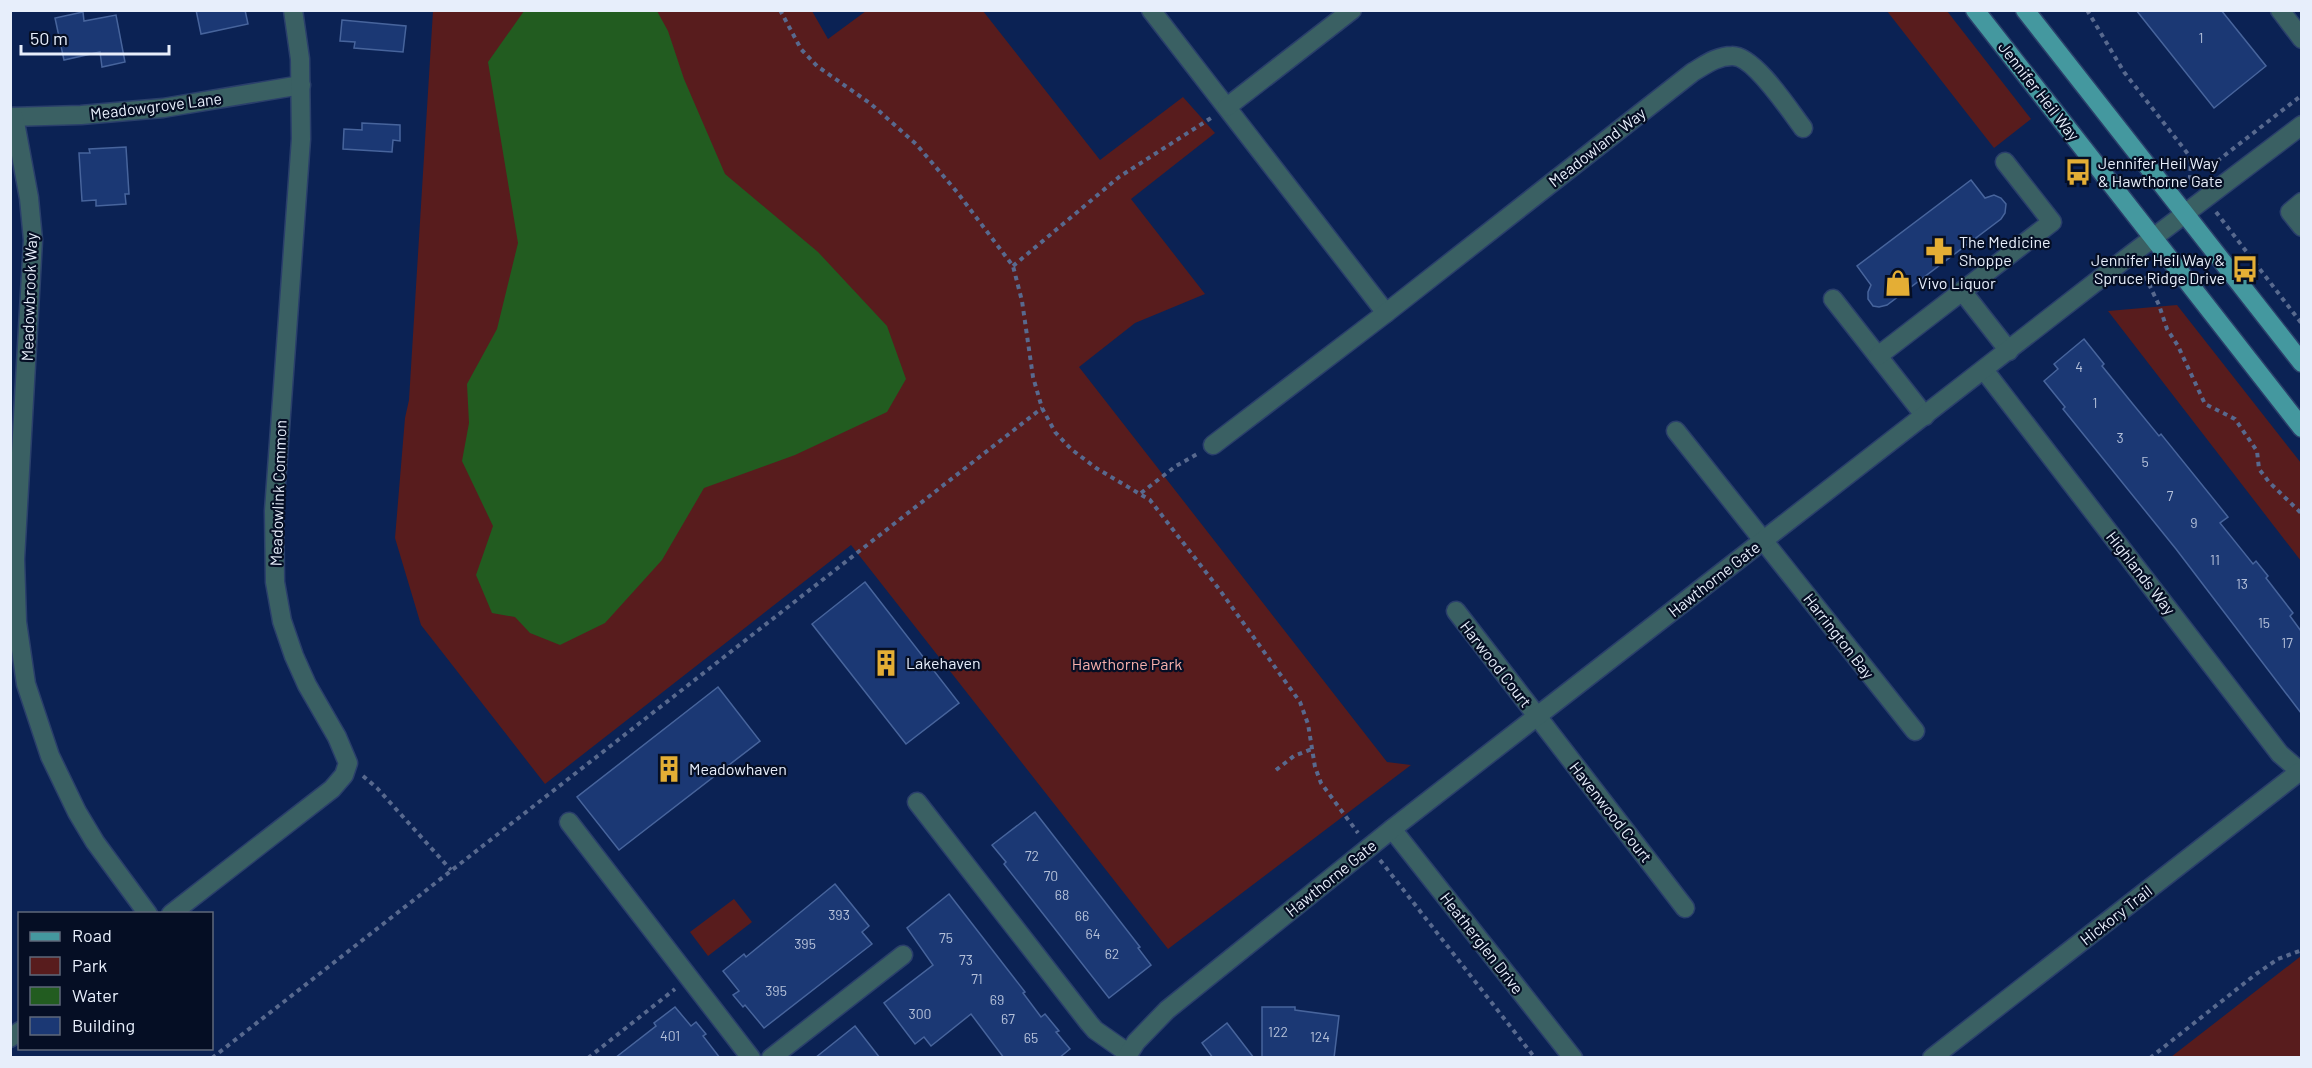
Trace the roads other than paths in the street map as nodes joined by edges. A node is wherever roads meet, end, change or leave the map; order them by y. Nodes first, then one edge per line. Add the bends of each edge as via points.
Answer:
1 (293, 10) edge
2 (1151, 10) edge
3 (1352, 10) edge
4 (1975, 10) edge
5 (2025, 10) edge
6 (2280, 10) edge
7 (2301, 39) edge
8 (302, 85) junction
9 (1227, 107) junction
10 (12, 117) edge
11 (2301, 125) edge
12 (1803, 128) dead end
13 (2005, 162) dead end
14 (2301, 202) edge
15 (2185, 213) junction
16 (2301, 227) edge
17 (2153, 238) junction
18 (1962, 291) junction
19 (1833, 298) dead end
20 (1386, 313) junction
21 (2009, 351) junction
22 (1878, 356) junction
23 (2301, 363) edge
24 (1984, 370) junction
25 (1925, 416) junction
26 (2301, 428) edge
27 (1676, 431) dead end
28 (1213, 445) road end
29 (1764, 540) junction
30 (1455, 612) dead end
31 (18, 686) edge
32 (1538, 716) junction
33 (1915, 731) dead end
34 (2300, 772) edge
35 (917, 802) dead end
36 (569, 822) dead end
37 (1392, 829) junction
38 (1685, 908) dead end
39 (147, 912) edge
40 (174, 912) edge
41 (903, 955) dead end
42 (1127, 1055) edge
43 (751, 1058) edge
44 (771, 1058) edge
45 (1573, 1058) edge
46 (1932, 1058) edge

1 - 8 street, Meadowlink Common
2 - 9 street
3 - 9 street
4 - 17 main road, Jennifer Heil Way
5 - 15 main road
6 - 7 street
8 - 10 street, Meadowgrove Lane via 164,108
8 - 40 street, Meadowlink Common via 274,511 274,582 294,656 348,763 332,789
9 - 20 street
10 - 31 street, Meadowbrook Way via 29,198 33,240 15,559
11 - 15 street, Hawthorne Gate
12 - 20 street, Meadowland Way via 1750,63 1734,55 1713,60
13 - 18 street via 2052,222
14 - 16 street via 2290,212
15 - 17 street, Hawthorne Gate
15 - 23 main road
17 - 21 street, Hawthorne Gate
17 - 26 main road, Jennifer Heil Way
18 - 21 street
18 - 22 street
19 - 22 street
20 - 28 street, Meadowland Way
21 - 24 street, Hawthorne Gate
22 - 25 street
24 - 25 street, Hawthorne Gate
24 - 34 street, Highlands Way via 2280,754
25 - 29 street, Hawthorne Gate
27 - 29 street, Harrington Bay
29 - 32 street, Hawthorne Gate
29 - 33 street, Harrington Bay
30 - 32 street, Harwood Court
31 - 39 street, Meadowbrook Way via 77,812
32 - 37 street, Hawthorne Gate
32 - 38 street, Havenwood Court
34 - 46 street, Hickory Trail
35 - 42 street via 1089,1023
36 - 43 street
37 - 42 street, Hawthorne Gate via 1167,1010
37 - 45 street, Heatherglen Drive
41 - 44 street

